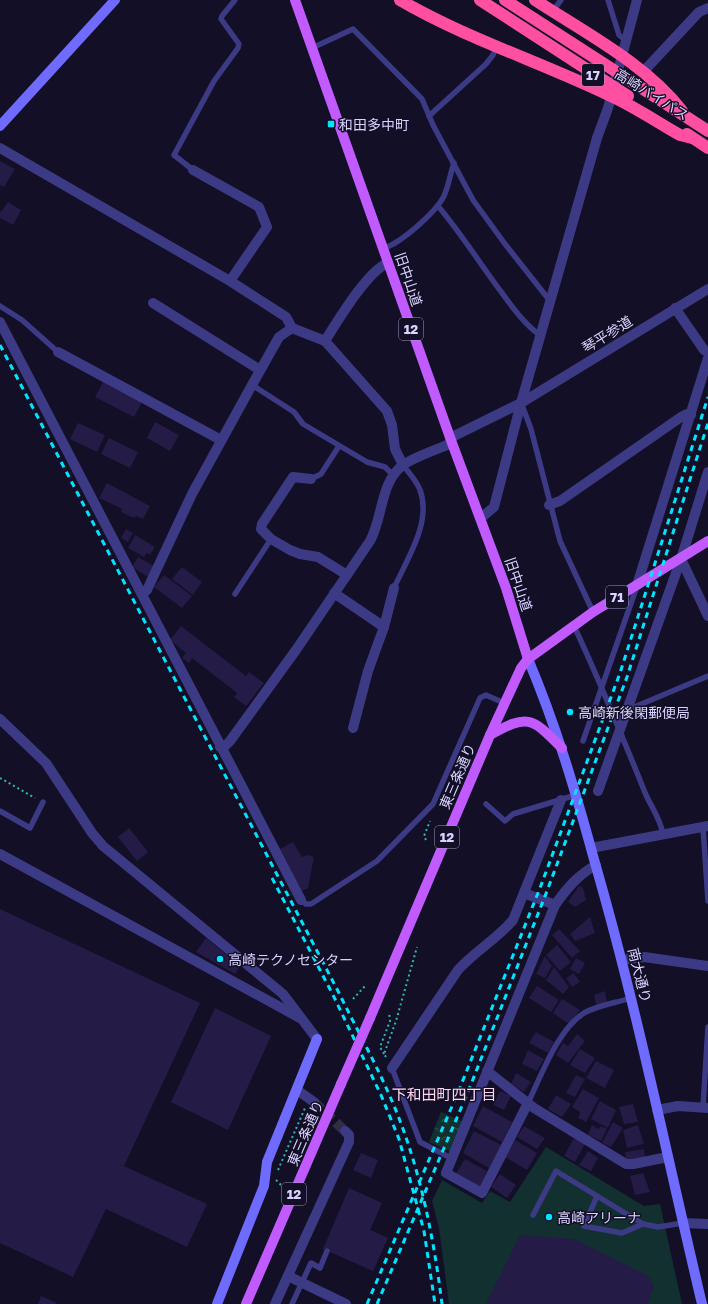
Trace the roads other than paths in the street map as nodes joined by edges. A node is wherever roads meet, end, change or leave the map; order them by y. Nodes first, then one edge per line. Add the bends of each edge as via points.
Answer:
1 (115, 0) edge
2 (235, 0) edge
3 (295, 0) edge
4 (400, 0) edge
5 (480, 0) edge
6 (505, 0) edge
7 (535, 0) edge
8 (561, 0) edge
9 (608, 0) edge
10 (637, 0) edge
11 (708, 8) edge
12 (552, 12) junction
13 (626, 40) junction
14 (312, 48) junction
15 (496, 48) junction
16 (621, 57) junction
17 (617, 72) junction
18 (643, 72) junction
19 (612, 91) junction
20 (429, 116) junction
21 (688, 118) junction
22 (0, 126) edge
23 (708, 131) edge
24 (0, 148) edge
25 (708, 148) edge
26 (454, 163) junction
27 (193, 170) joint
28 (438, 206) junction
29 (384, 248) junction
30 (388, 263) junction
31 (230, 281) junction
32 (708, 289) edge
33 (550, 301) junction
34 (152, 303) dead end
35 (0, 306) edge
36 (675, 308) junction
37 (0, 322) edge
38 (292, 328) junction
39 (541, 336) junction
40 (325, 341) junction
41 (58, 352) joint
42 (708, 352) edge
43 (708, 358) edge
44 (260, 370) junction
45 (252, 385) junction
46 (521, 403) junction
47 (691, 414) junction
48 (221, 440) junction
49 (451, 441) junction
50 (339, 446) junction
51 (403, 465) junction
52 (708, 472) edge
53 (393, 475) junction
54 (311, 479) joint
55 (549, 505) junction
56 (481, 518) junction
57 (271, 539) junction
58 (708, 540) edge
59 (680, 559) junction
60 (347, 575) junction
61 (637, 585) junction
62 (394, 588) joint
63 (334, 593) junction
64 (142, 594) junction
65 (235, 594) dead end
66 (593, 612) junction
67 (708, 616) edge
68 (574, 626) junction
69 (384, 627) junction
70 (528, 659) junction
71 (708, 676) edge
72 (601, 688) junction
73 (504, 703) junction
74 (628, 709) junction
75 (613, 716) junction
76 (0, 719) edge
77 (353, 728) dead end
78 (620, 731) junction
79 (490, 735) junction
80 (583, 741) dead end
81 (220, 747) junction
82 (562, 748) junction
83 (598, 791) dead end
84 (576, 795) junction
85 (562, 800) junction
86 (43, 802) road end
87 (486, 804) dead end
88 (0, 811) edge
89 (705, 827) edge
90 (663, 834) junction
91 (591, 848) junction
92 (0, 854) edge
93 (596, 864) junction
94 (524, 893) junction
95 (301, 900) joint
96 (708, 901) edge
97 (555, 905) junction
98 (622, 960) junction
99 (708, 966) edge
100 (631, 998) junction
101 (305, 1021) junction
102 (708, 1027) edge
103 (317, 1039) joint
104 (392, 1068) joint
105 (488, 1071) junction
106 (297, 1090) junction
107 (312, 1100) tunnel mouth
108 (528, 1103) junction
109 (705, 1107) edge
110 (657, 1110) junction
111 (345, 1130) tunnel mouth
112 (668, 1157) junction
113 (453, 1159) junction
114 (597, 1196) junction
115 (533, 1215) dead end
116 (682, 1223) junction
117 (643, 1224) junction
118 (708, 1224) edge
119 (327, 1251) dead end
120 (288, 1276) junction
121 (217, 1304) edge
122 (246, 1304) edge
123 (275, 1304) edge
124 (292, 1304) edge
125 (346, 1304) edge
126 (702, 1304) edge

1 - 22 main road
2 - 27 lane via 221,19 239,44 238,48 214,81 174,155
3 - 14 main road, 旧中山道 / 12
4 - 15 highway via 429,17
5 - 19 highway, 高崎バイパス / 17
6 - 17 highway, 高崎バイパス / 17
7 - 12 highway
8 - 12 lane
9 - 13 lane via 619,35
10 - 13 street
11 - 18 street via 699,12
12 - 16 highway
13 - 16 street
14 - 20 lane via 353,29 422,99
14 - 29 main road, 旧中山道 / 12
15 - 19 highway
15 - 20 lane via 486,64
16 - 17 street
16 - 18 highway
17 - 19 street
17 - 21 highway, 高崎バイパス / 17
18 - 21 highway via 672,98
19 - 25 highway, 高崎バイパス / 17
19 - 33 street
20 - 26 lane
21 - 23 highway, 高崎バイパス / 17
24 - 31 street
26 - 28 lane via 450,182
26 - 33 lane via 473,200
27 - 31 street via 259,207 266,227
28 - 29 lane via 398,242
28 - 39 lane via 511,305 534,332
29 - 30 main road, 旧中山道 / 12
30 - 40 street via 381,265 363,285
30 - 49 main road, 旧中山道 / 12
31 - 38 street via 286,317
32 - 36 street, 琴平参道
33 - 39 street
34 - 44 street
35 - 41 lane via 22,320
36 - 42 street
36 - 46 street, 琴平参道
37 - 64 street
38 - 40 street
38 - 44 street via 280,338
39 - 46 street
40 - 51 street via 387,411 392,425 395,449
41 - 48 street
43 - 47 street
44 - 45 street
45 - 48 street
45 - 50 lane via 294,412 303,424
46 - 49 street, 琴平参道
46 - 55 lane via 531,429
46 - 56 street via 494,507
47 - 55 street via 681,417 560,501
47 - 61 street
48 - 64 street
49 - 51 street, 琴平参道
49 - 56 main road, 旧中山道 / 12
50 - 53 lane via 367,462 385,467
50 - 54 lane via 321,474
51 - 53 street
51 - 62 lane via 420,489 425,510 422,526
52 - 59 street
53 - 60 street via 374,534
54 - 57 street via 293,477 289,482 262,524 261,529
55 - 66 lane via 560,541
56 - 70 main road, 旧中山道 / 12
57 - 60 street via 300,554 318,557
57 - 65 lane
58 - 59 main road, 71
59 - 61 main road, 71
59 - 67 street
59 - 74 street
60 - 63 street
61 - 66 main road, 71
61 - 72 lane
62 - 69 street
63 - 69 street
63 - 81 street via 230,741
64 - 81 street
66 - 68 main road, 71
68 - 70 main road, 71
68 - 72 lane
69 - 77 street via 368,671
70 - 73 main road, 東三条通り / 12 via 520,668
70 - 82 main road, 南大通り
71 - 74 lane
72 - 75 lane
72 - 80 lane
73 - 79 main road, 東三条通り / 12
73 - 95 lane via 486,695 480,698 433,804 377,861 311,904
74 - 75 lane
74 - 78 street
75 - 78 lane
76 - 101 street via 46,763 103,846 283,994
78 - 83 street
78 - 90 lane via 660,821
79 - 82 main road via 513,722 529,722 543,728
79 - 122 main road, 東三条通り / 12, bridge
81 - 95 street
82 - 84 main road, 南大通り
84 - 85 lane
84 - 91 main road, 南大通り
85 - 87 lane via 514,814 506,821
85 - 94 street
86 - 88 lane via 30,828
89 - 90 street
89 - 96 lane
90 - 91 street
91 - 93 main road, 南大通り
92 - 101 street
93 - 97 street via 572,882
93 - 98 main road, 南大通り
94 - 97 street
94 - 104 street via 513,920 506,929 469,957 458,970
97 - 105 street
98 - 99 street via 644,957
98 - 100 main road, 南大通り
100 - 108 lane via 585,1012 578,1018 558,1044
100 - 110 main road, 南大通り
101 - 103 street
102 - 109 lane
103 - 106 main road
104 - 113 lane via 420,1142
105 - 108 street
105 - 113 street
106 - 107 street
106 - 121 main road via 267,1162 264,1186
108 - 112 street via 626,1164
108 - 113 street via 482,1193 446,1173
109 - 110 street via 672,1106
110 - 112 main road, 南大通り
111 - 120 street via 349,1135 349,1142
112 - 116 main road, 南大通り
114 - 115 lane via 556,1171
114 - 117 lane
114 - 117 lane via 584,1226 622,1233
116 - 117 lane via 658,1227
116 - 118 street
116 - 126 main road, 南大通り
119 - 124 lane, bridge via 320,1268 311,1263
120 - 123 street
120 - 125 street

